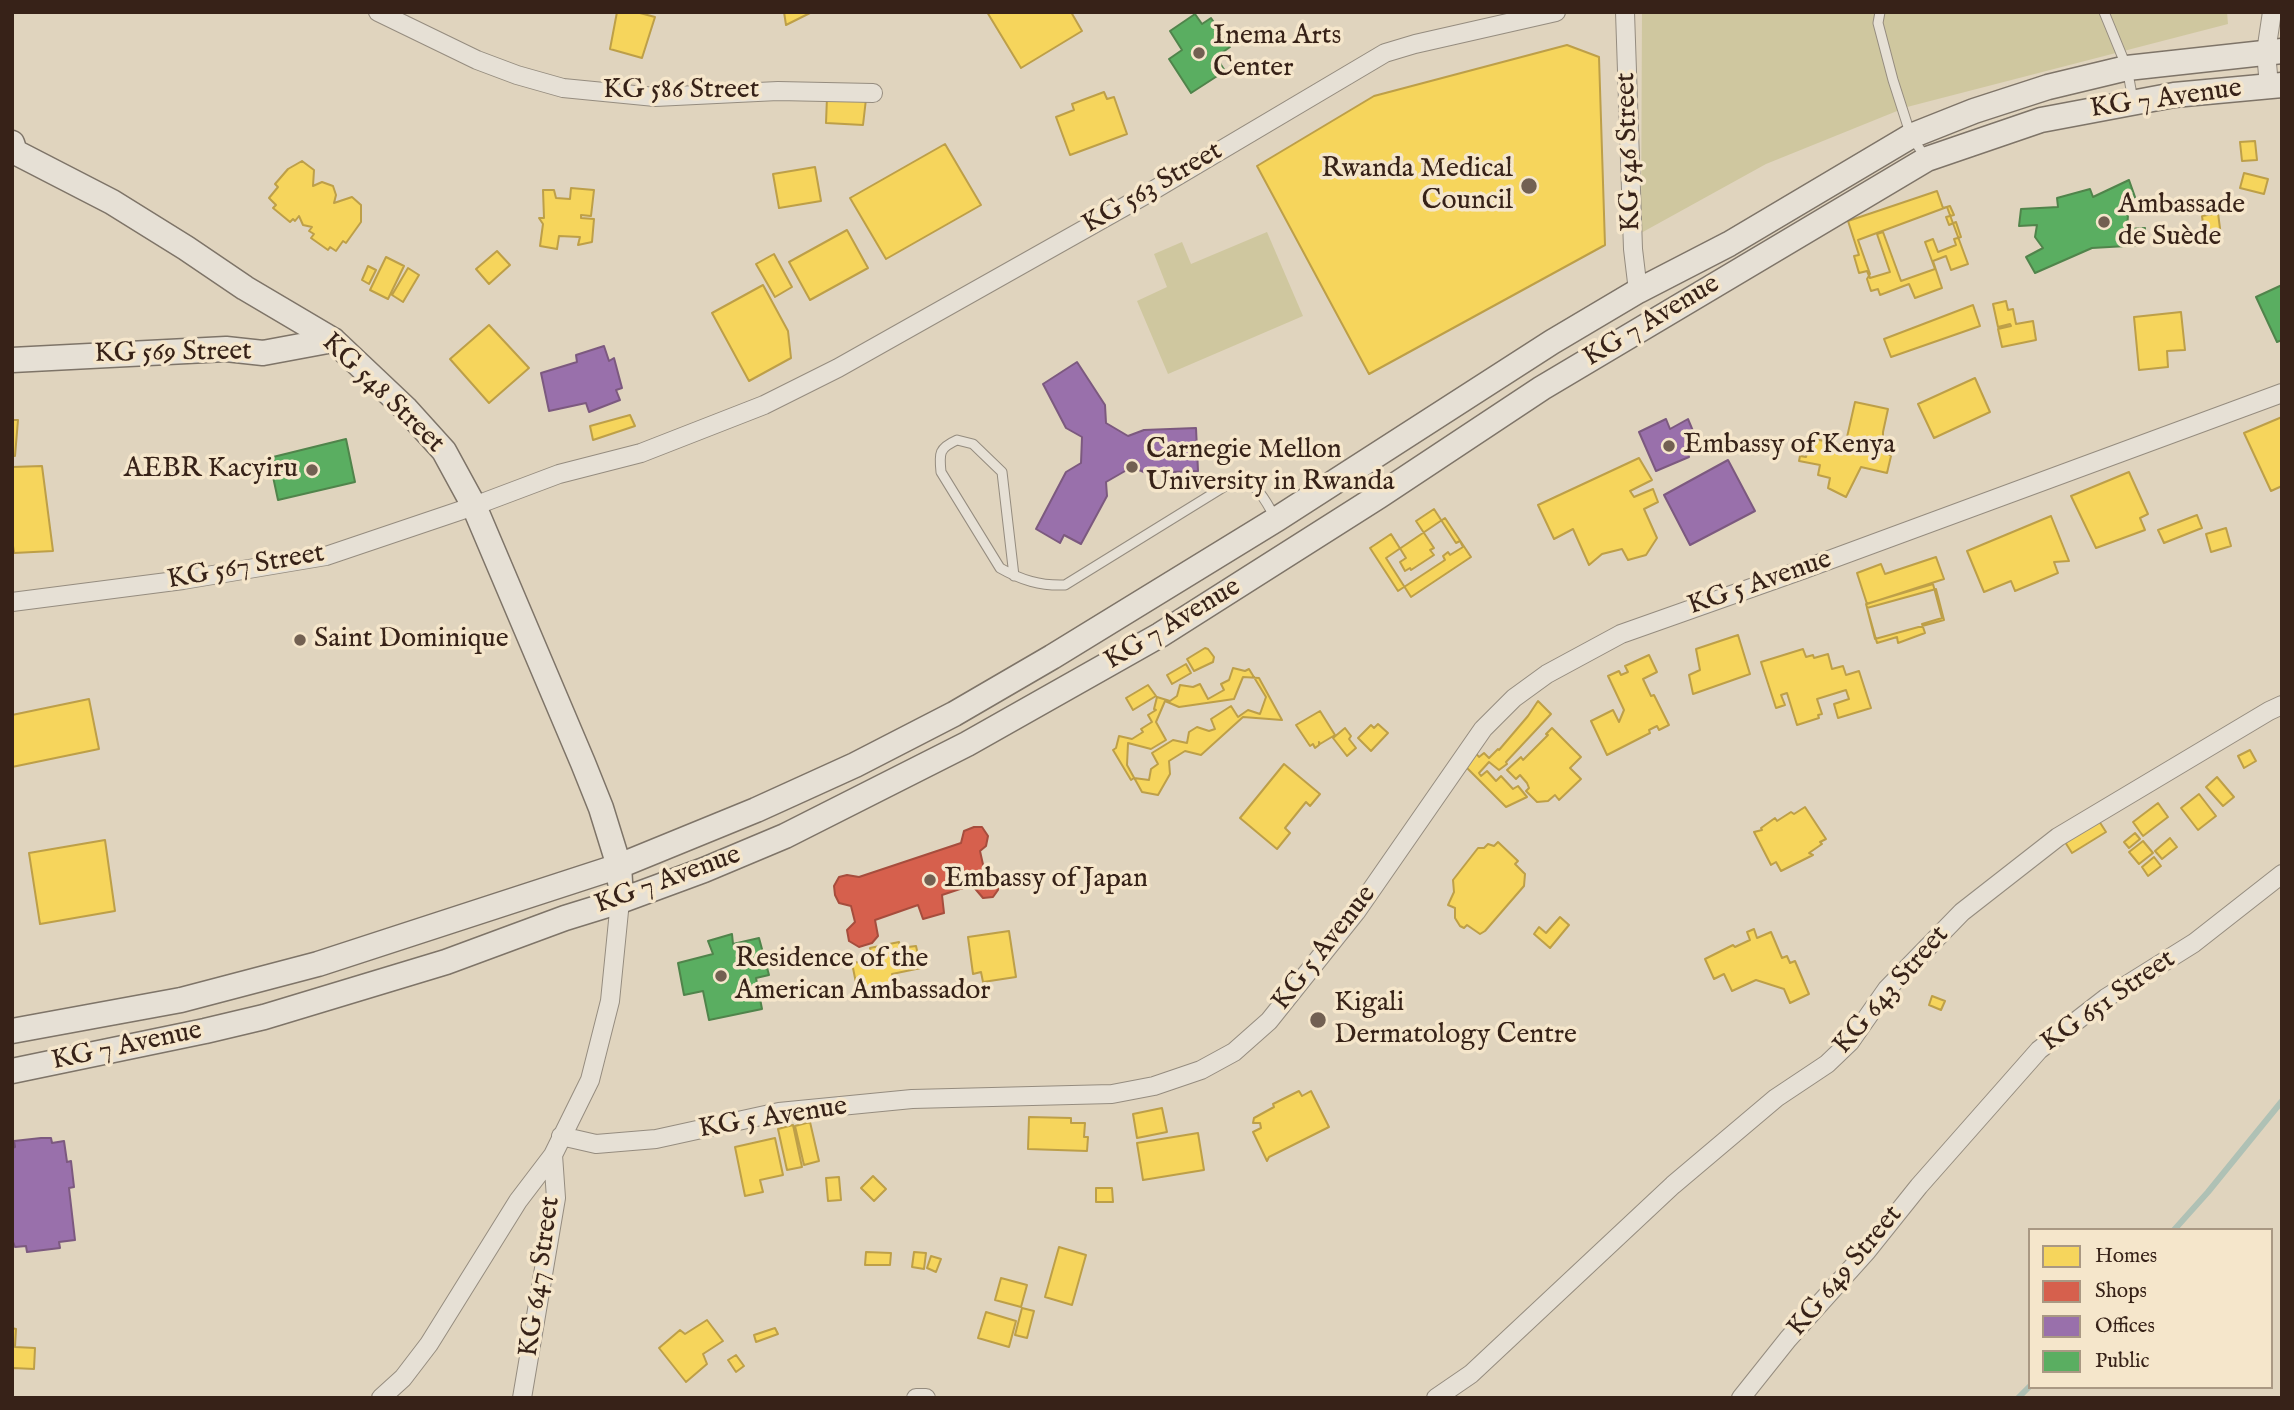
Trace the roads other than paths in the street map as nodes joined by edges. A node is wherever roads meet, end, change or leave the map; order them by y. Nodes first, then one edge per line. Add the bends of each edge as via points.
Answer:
1 (378, 12) edge
2 (1556, 12) edge
3 (1625, 12) edge
4 (1880, 12) edge
5 (2104, 12) edge
6 (2273, 12) edge
7 (2274, 52) edge
8 (2127, 68) junction
9 (2276, 86) edge
10 (873, 93) dead end
11 (2133, 102) junction
12 (1911, 136) junction
13 (13, 149) edge
14 (1927, 159) junction
15 (1639, 291) junction
16 (333, 340) junction
17 (12, 360) edge
18 (2282, 393) edge
19 (474, 506) junction
20 (1277, 519) junction
21 (1014, 576) junction
22 (12, 602) edge
23 (2282, 705) edge
24 (620, 866) junction
25 (2282, 874) edge
26 (620, 901) junction
27 (12, 1031) edge
28 (12, 1071) edge
29 (561, 1136) junction
30 (1953, 1147) joint
31 (553, 1155) junction
32 (381, 1398) edge
33 (522, 1398) edge
34 (916, 1398) edge
35 (926, 1398) edge
36 (1436, 1398) edge
37 (1741, 1398) edge

1 - 10 street, KG 586 Street via 477,60 563,88 655,97 778,91
2 - 19 street, KG 563 Street via 1385,53 1147,194 764,405 641,453 559,474
3 - 15 street, KG 546 Street via 1633,249
4 - 12 lane via 1878,23
5 - 8 lane
6 - 7 street
7 - 8 main road, KG 7 Avenue
7 - 9 street
8 - 11 lane
8 - 12 main road, KG 7 Avenue via 2048,87
9 - 11 main road, KG 7 Avenue
11 - 14 main road, KG 7 Avenue via 2041,120
12 - 14 lane
12 - 15 main road, KG 7 Avenue
13 - 16 main road, KG 548 Street via 131,213
14 - 26 main road, KG 7 Avenue via 1542,388 1160,635 967,744 819,820
15 - 20 main road, KG 7 Avenue
16 - 17 main road, KG 569 Street via 263,353 226,349
16 - 19 main road, KG 548 Street via 444,451
18 - 29 street, KG 5 Avenue via 1621,634 1547,674 1483,729 1356,912 1269,1021 1234,1052 1201,1070 1112,1094 912,1099 779,1112 656,1139 596,1144
19 - 22 street, KG 567 Street via 326,556
19 - 24 main road, KG 548 Street via 583,763
20 - 21 lane via 1256,486 1235,480 1065,585 1050,586
20 - 24 main road, KG 7 Avenue via 954,714 757,810
21 - 21 lane via 1000,568 940,472 940,455 946,445 957,440 973,444 1002,472
23 - 36 street, KG 643 Street via 2058,837 1962,912 1887,989 1850,1042 1827,1064 1776,1098 1673,1185 1471,1374
24 - 26 main road, KG 548 Street
24 - 27 main road, KG 7 Avenue via 318,964 181,1000
25 - 30 street, KG 651 Street via 2194,943 2106,998 2039,1050
26 - 28 main road, KG 7 Avenue via 446,962 264,1017
26 - 29 street via 606,1020 590,1080
29 - 31 street
30 - 37 street, KG 649 Street
31 - 32 street via 518,1201 429,1344
31 - 33 street, KG 647 Street via 556,1198
34 - 35 street

